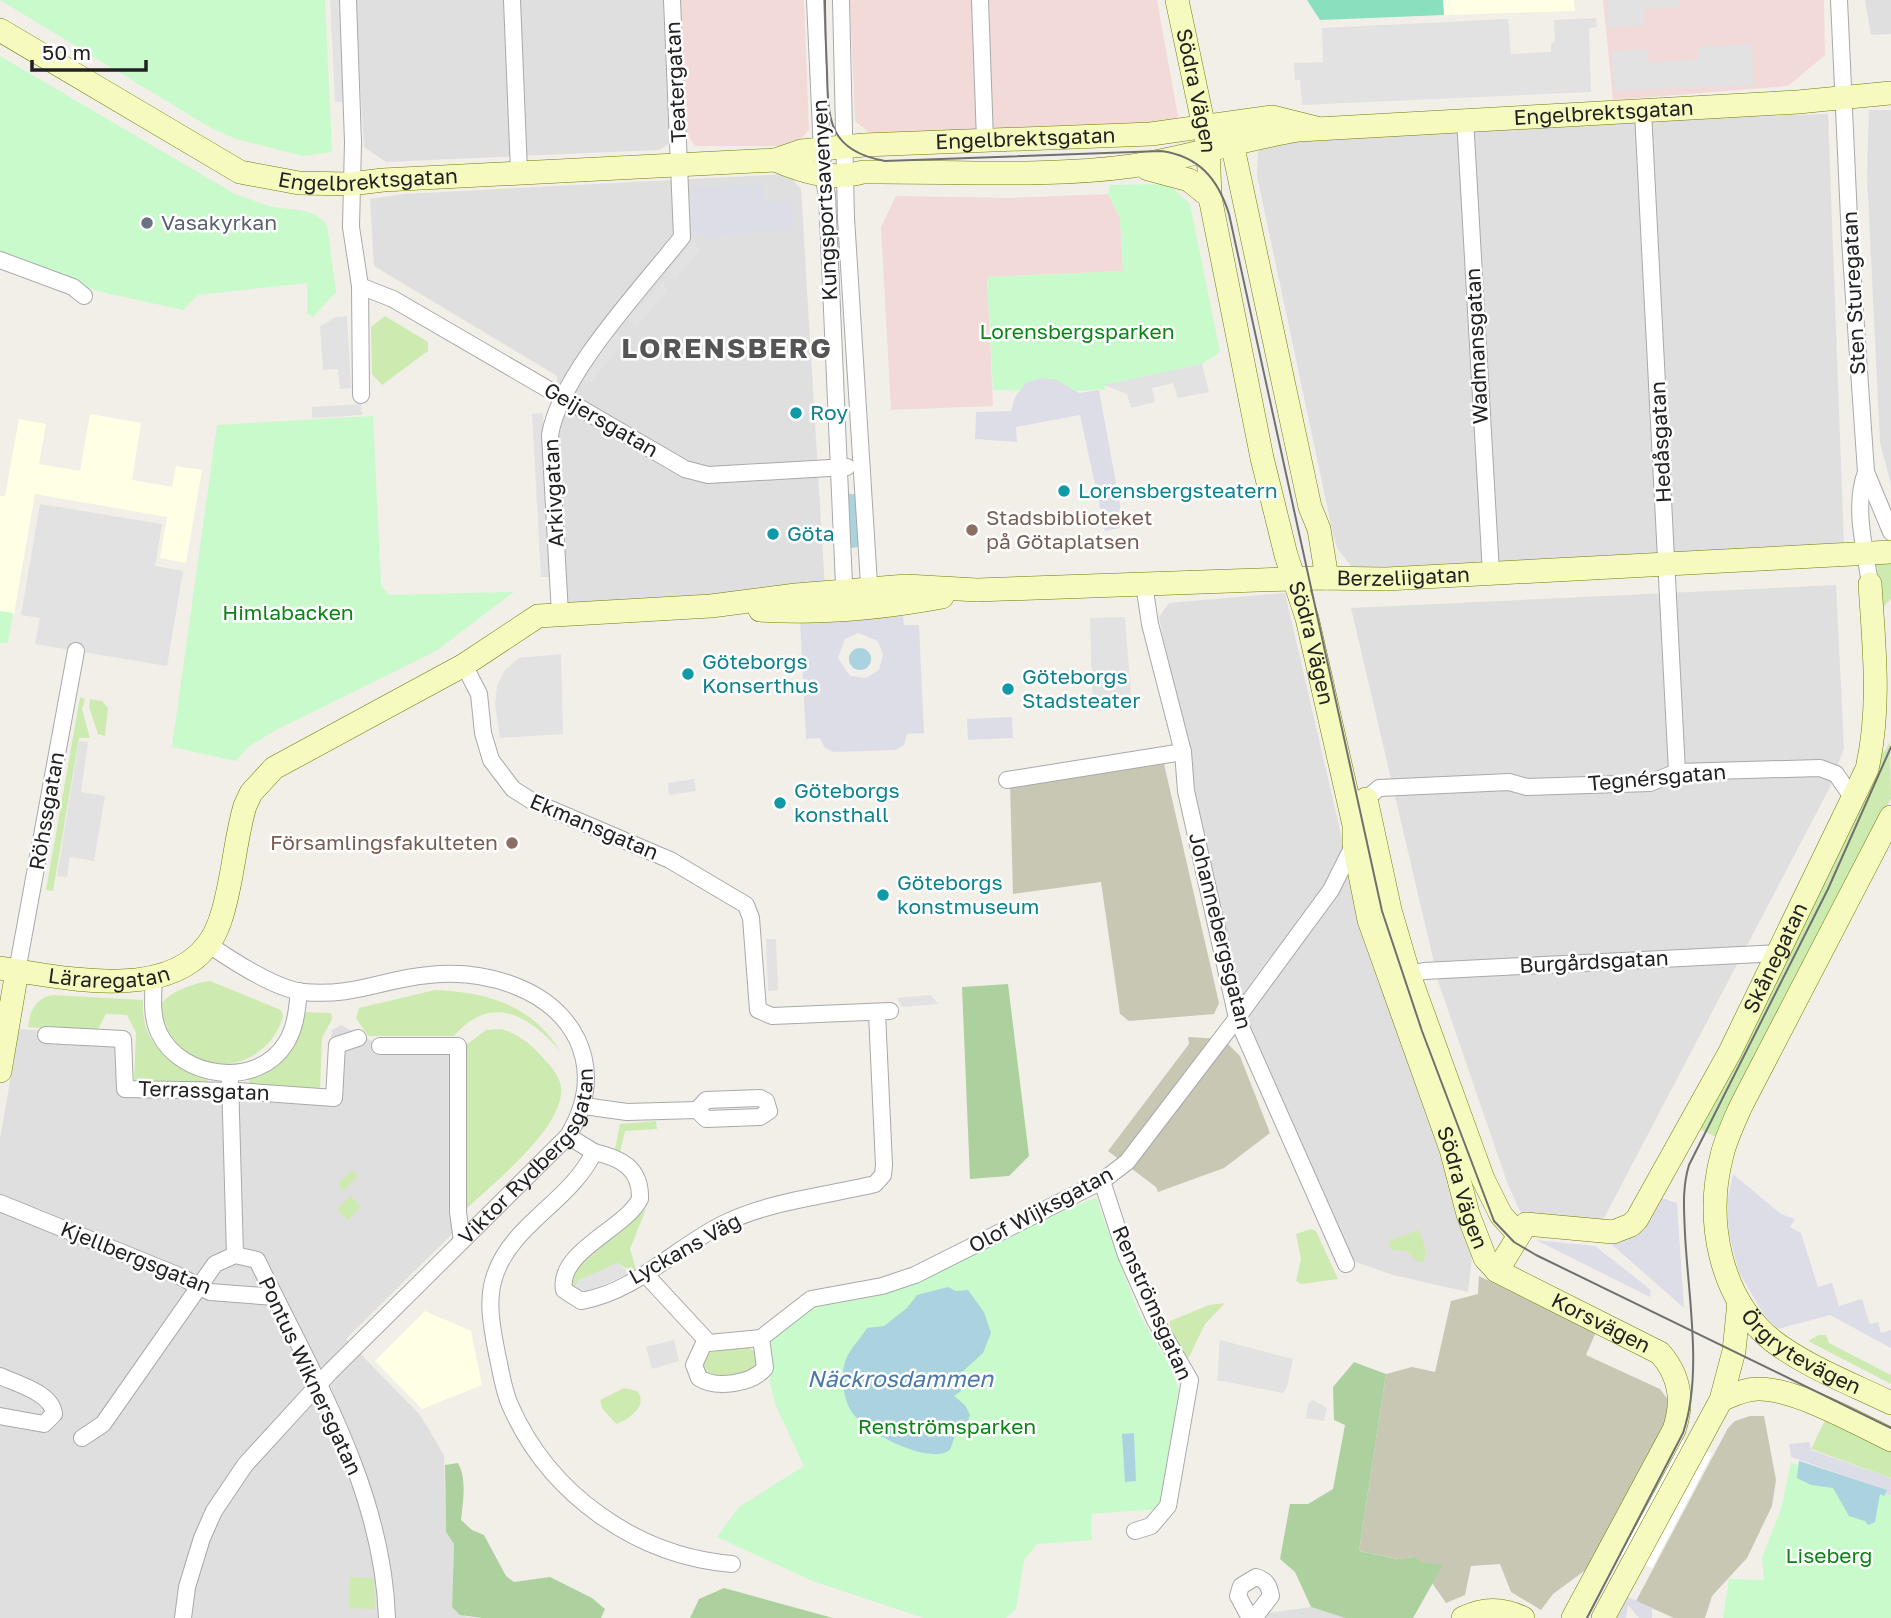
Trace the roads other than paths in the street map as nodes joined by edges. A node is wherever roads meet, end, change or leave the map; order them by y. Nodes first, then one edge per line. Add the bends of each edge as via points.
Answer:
1 (348, 0) edge
2 (512, 0) edge
3 (672, 0) edge
4 (815, 0) edge
5 (841, 0) edge
6 (980, 0) edge
7 (1177, 0) edge
8 (1839, 0) edge
9 (0, 30) edge
10 (1891, 93) edge
11 (1844, 98) junction
12 (1643, 112) junction
13 (1465, 118) junction
14 (1204, 127) junction
15 (1316, 128) junction
16 (985, 140) junction
17 (1232, 144) junction
18 (846, 147) junction
19 (822, 149) junction
20 (1208, 152) junction
21 (775, 160) junction
22 (681, 163) junction
23 (1128, 167) junction
24 (519, 172) junction
25 (823, 175) junction
26 (847, 177) junction
27 (350, 184) junction
28 (1210, 197) junction
29 (0, 260) edge
30 (360, 286) junction
31 (85, 296) dead end
32 (362, 396) dead end
33 (561, 396) junction
34 (864, 466) junction
35 (838, 467) junction
36 (1866, 472) junction
37 (1891, 532) edge
38 (1891, 552) edge
39 (1865, 553) junction
40 (1667, 564) junction
41 (1491, 573) junction
42 (1327, 578) junction
43 (1294, 579) junction
44 (1144, 584) junction
45 (1870, 584) joint
46 (870, 597) junction
47 (840, 600) junction
48 (560, 614) junction
49 (1891, 614) edge
50 (1874, 640) junction
51 (76, 651) dead end
52 (464, 665) junction
53 (1884, 684) edge
54 (1183, 752) junction
55 (1677, 772) junction
56 (1007, 780) dead end
57 (1366, 799) joint
58 (1854, 800) junction
59 (1891, 817) edge
60 (1354, 844) junction
61 (1331, 890) junction
62 (1363, 891) junction
63 (208, 944) junction
64 (1780, 953) junction
65 (9, 969) edge
66 (1409, 975) junction
67 (154, 979) junction
68 (299, 991) junction
69 (1237, 1018) junction
70 (46, 1035) dead end
71 (358, 1038) dead end
72 (380, 1046) dead end
73 (0, 1071) edge
74 (230, 1082) junction
75 (584, 1106) junction
76 (697, 1110) dead end
77 (568, 1136) junction
78 (594, 1152) junction
79 (880, 1180) joint
80 (1102, 1181) junction
81 (0, 1203) edge
82 (1518, 1234) junction
83 (462, 1241) junction
84 (235, 1255) junction
85 (1346, 1264) dead end
86 (1497, 1271) junction
87 (646, 1275) junction
88 (199, 1284) junction
89 (1734, 1292) junction
90 (275, 1297) junction
91 (761, 1338) junction
92 (705, 1341) junction
93 (0, 1376) edge
94 (318, 1384) junction
95 (1721, 1400) junction
96 (1891, 1403) edge
97 (0, 1416) edge
98 (82, 1438) dead end
99 (1891, 1440) edge
100 (1135, 1531) dead end
101 (732, 1564) dead end
102 (1480, 1615) edge
103 (185, 1617) edge
104 (387, 1618) edge
105 (1523, 1618) edge
106 (1573, 1618) edge
107 (1604, 1618) edge

1 - 27 street
2 - 24 street
3 - 22 street, Teatergatan
4 - 19 street, Kungsportsavenyen
5 - 18 street, Kungsportsavenyen
6 - 16 street
7 - 14 street, Södra Vägen
8 - 11 street, Sten Sturegatan
9 - 27 street, Engelbrektsgatan via 240,173 280,181
10 - 11 street, Engelbrektsgatan
11 - 12 street, Engelbrektsgatan
11 - 36 street, Sten Sturegatan
12 - 13 street, Engelbrektsgatan
12 - 40 street, Hedåsgatan
13 - 15 street, Engelbrektsgatan
13 - 41 street, Wadmansgatan
14 - 15 street, Engelbrektsgatan via 1272,117
14 - 16 street, Engelbrektsgatan via 1151,134
14 - 20 street, Södra Vägen
15 - 17 street, Engelbrektsgatan
16 - 18 street, Engelbrektsgatan
17 - 20 street, Engelbrektsgatan
17 - 42 street, Södra Vägen
18 - 19 street, Engelbrektsgatan
18 - 26 street, Kungsportsavenyen
19 - 21 street, Engelbrektsgatan
19 - 25 street, Kungsportsavenyen
20 - 23 street, Engelbrektsgatan
20 - 28 street, Södra Vägen
21 - 22 street, Engelbrektsgatan
21 - 25 street, Engelbrektsgatan
22 - 24 street, Engelbrektsgatan
22 - 33 street, Arkivgatan via 682,237
23 - 26 street, Engelbrektsgatan via 863,172
23 - 28 street, Engelbrektsgatan via 1172,173 1196,184
24 - 27 street, Engelbrektsgatan
25 - 26 street, Engelbrektsgatan
25 - 35 street, Kungsportsavenyen
26 - 34 street, Kungsportsavenyen
27 - 30 street
28 - 43 street, Södra Vägen via 1262,458
29 - 31 street via 73,287
30 - 32 street
30 - 33 street, Geijersgatan via 393,299
33 - 35 street, Geijersgatan via 685,468 708,475
33 - 48 street, Arkivgatan via 550,435
34 - 35 street, Geijersgatan
34 - 46 street, Kungsportsavenyen
35 - 47 street, Kungsportsavenyen
36 - 37 street
36 - 39 street, Sten Sturegatan via 1860,488
38 - 39 street, Berzeliigatan
39 - 40 street, Berzeliigatan
39 - 45 street, Sten Sturegatan
40 - 41 street, Berzeliigatan
40 - 55 street, Hedåsgatan
41 - 42 street, Berzeliigatan
42 - 43 street, Berzeliigatan
43 - 44 street, Berzeliigatan
43 - 60 street, Södra Vägen via 1354,825
44 - 46 street, Berzeliigatan via 977,590 908,603
44 - 54 street, Johannebergsgatan
45 - 50 street, Skånegatan
46 - 47 street
47 - 48 street via 796,612 711,606
48 - 52 street via 538,616
49 - 50 street
50 - 53 street, Skånegatan
51 - 65 street, Röhssgatan
52 - 63 street via 294,755 261,781 245,806 225,905
52 - 79 street, Ekmansgatan via 479,694 485,747 513,789 707,879 743,902 751,918 758,1010 772,1016 883,1012 884,1165
53 - 58 street, Skånegatan via 1870,755
54 - 56 street
54 - 69 street, Johannebergsgatan via 1186,790
55 - 57 street, Tegnérsgatan via 1650,783 1527,787 1509,782 1379,788
55 - 58 street, Tegnérsgatan via 1828,769 1842,779
57 - 66 street, Södra Vägen
58 - 64 street, Skånegatan
59 - 89 street, Skånegatan via 1741,1106 1721,1156 1715,1227
60 - 61 street, Olof Wijksgatan
60 - 62 street, Södra Vägen
61 - 62 street via 1351,882
61 - 69 street, Olof Wijksgatan
62 - 86 street, Södra Vägen via 1369,920 1451,1149 1474,1231 1485,1258
63 - 67 street, Läraregatan via 190,961
63 - 68 street, Viktor Rydbergsgatan
64 - 66 street, Burgårdsgatan
64 - 82 street, Skånegatan via 1652,1194 1631,1225 1608,1232 1532,1223
65 - 67 street, Läraregatan via 90,980
65 - 73 street
66 - 82 street, Södra Vägen via 1483,1179 1500,1215
67 - 74 street via 153,1012 164,1042 178,1056
68 - 74 street via 294,1026 285,1044
68 - 75 street, Viktor Rydbergsgatan via 350,993 443,974 517,986 548,1004 573,1032 583,1061
69 - 80 street, Olof Wijksgatan via 1127,1162
69 - 85 street, Johannebergsgatan
70 - 74 street, Terrassgatan via 123,1039 125,1089
71 - 74 street, Terrassgatan via 337,1045 334,1098
72 - 83 street via 458,1045
74 - 84 street
75 - 76 street via 626,1112
75 - 77 street, Viktor Rydbergsgatan
77 - 78 street
77 - 83 street, Viktor Rydbergsgatan
78 - 87 street, Lyckans Väg via 630,1166 639,1182 639,1201 572,1261 564,1275 564,1290 584,1300
78 - 101 street via 580,1177 504,1255 494,1277 490,1308 509,1405 536,1450 587,1507 654,1547 703,1562
79 - 87 street, Lyckans Väg via 726,1223
80 - 91 street, Olof Wijksgatan via 915,1275 811,1299
80 - 100 street, Renströmsgatan via 1126,1255 1155,1320 1190,1380 1168,1506 1151,1527
81 - 88 street, Kjellbergsgatan
82 - 86 street
83 - 94 street, Viktor Rydbergsgatan
84 - 88 street via 215,1264
84 - 90 street, Pontus Wiknersgatan via 257,1261
86 - 106 street, Korsvägen via 1660,1353 1675,1374 1681,1402 1672,1435
87 - 92 street
88 - 90 street, Kjellbergsgatan via 210,1292
88 - 98 street via 103,1424
89 - 95 street via 1734,1350
89 - 96 street, Örgrytevägen via 1755,1323 1779,1345
90 - 94 street, Pontus Wiknersgatan
91 - 92 street, Olof Wijksgatan via 720,1344
91 - 92 street via 765,1368 757,1377 710,1384 699,1378 694,1365
93 - 97 street via 43,1397 54,1414 44,1424
94 - 103 street, Viktor Rydbergsgatan via 245,1465 214,1511 187,1587
94 - 104 street, Pontus Wiknersgatan via 355,1466 383,1564
95 - 99 street, Örgrytevägen via 1747,1390 1769,1390 1825,1408
95 - 107 street
102 - 105 street via 1509,1611

